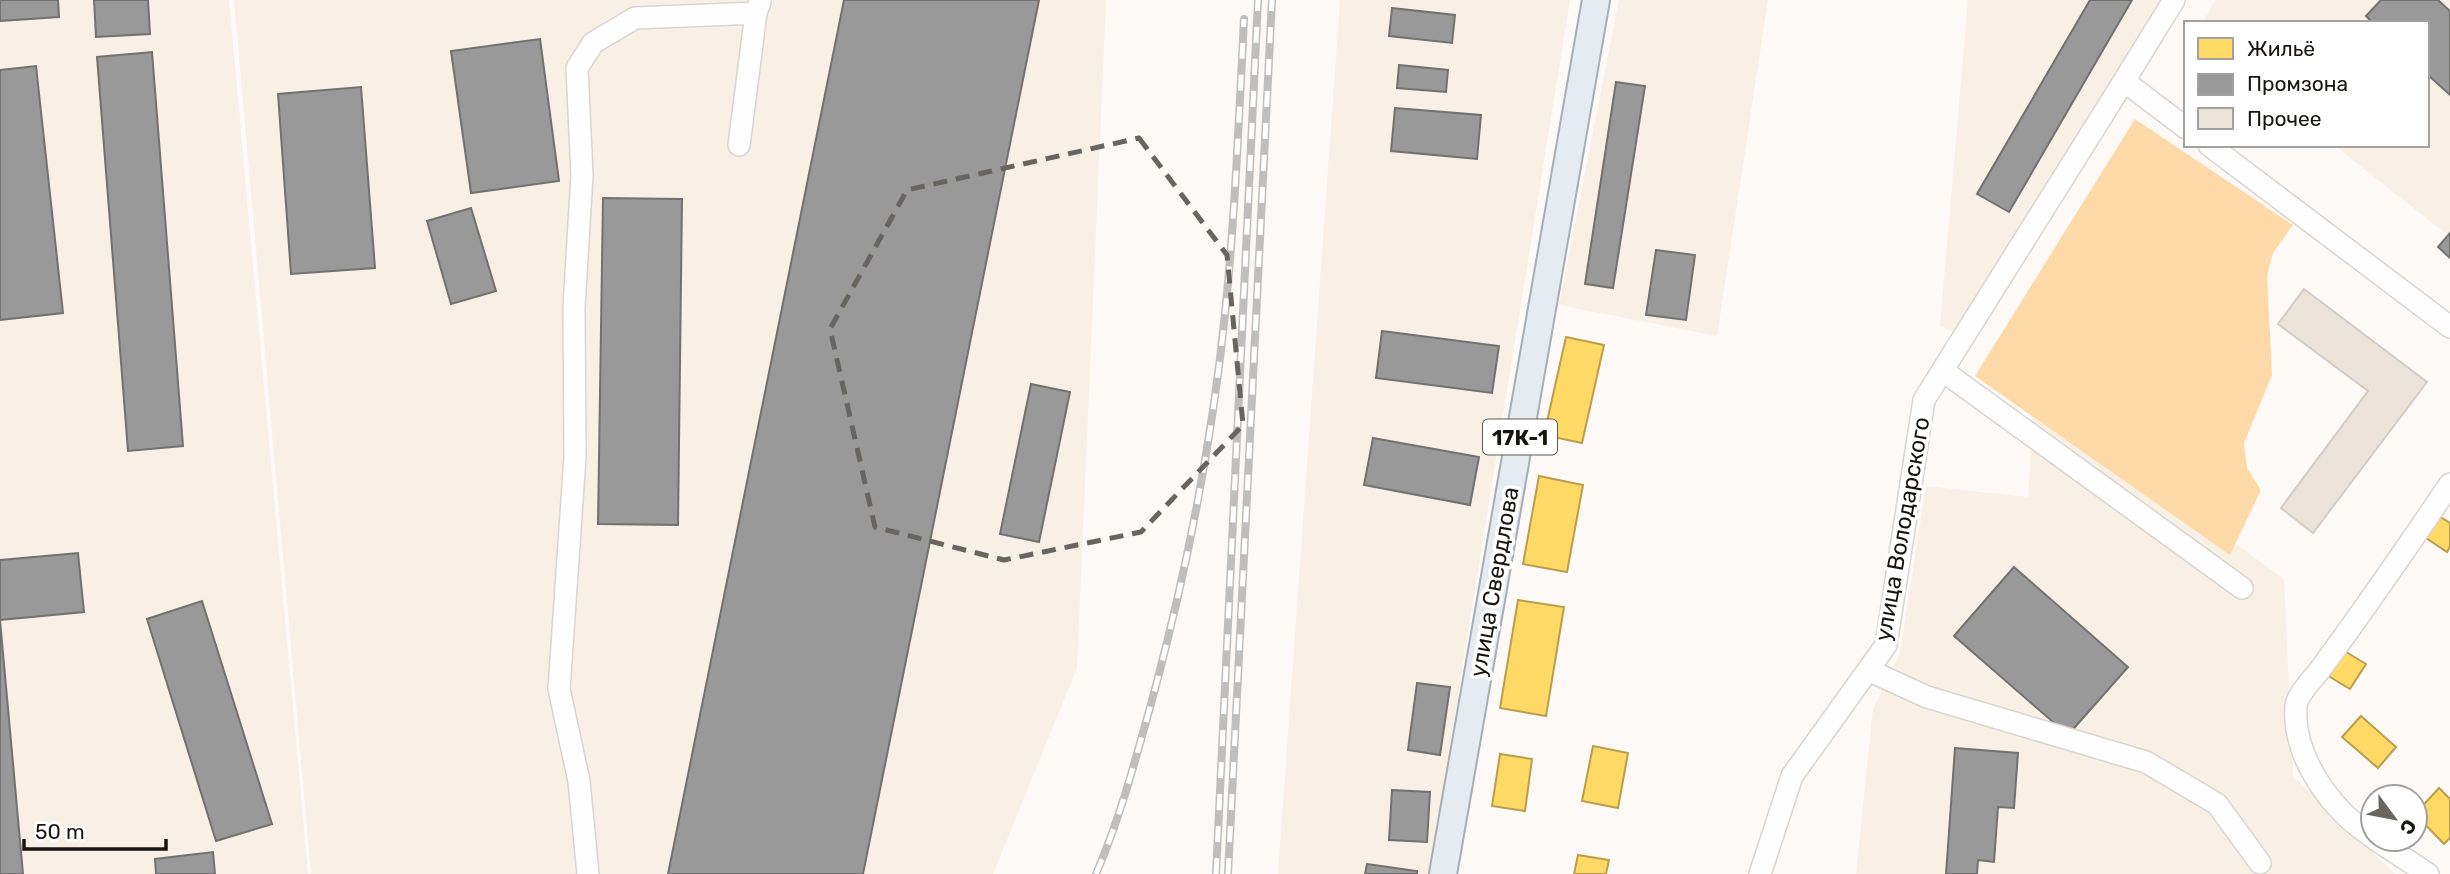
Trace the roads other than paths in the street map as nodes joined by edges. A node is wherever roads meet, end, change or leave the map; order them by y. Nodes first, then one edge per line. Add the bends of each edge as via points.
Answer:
1 (1596, 0) edge
2 (2174, 0) edge
3 (759, 6) edge
4 (2124, 81) junction
5 (2184, 126) edge
6 (739, 145) dead end
7 (2212, 147) edge
8 (2450, 327) edge
9 (1942, 370) junction
10 (2450, 484) edge
11 (2242, 588) dead end
12 (1868, 670) junction
13 (2359, 828) edge
14 (2396, 853) edge
15 (2260, 863) dead end
16 (588, 874) edge
17 (1443, 874) edge
18 (1760, 874) edge
19 (2428, 874) edge

1 - 17 main road, улица Свердлова / 17К-1
2 - 4 street, улица Володарского
3 - 6 street
3 - 16 street via 635,18 593,43 577,68 582,175 574,307 575,457 559,689 579,781
4 - 5 street
4 - 9 street, улица Володарского
7 - 8 street
9 - 11 street
9 - 12 street, улица Володарского via 1924,400 1886,645
10 - 13 street via 2296,703 2297,739 2315,776 2349,822
12 - 15 street via 1927,697 2146,762 2217,804
12 - 18 street, улица Володарского via 1792,776
14 - 19 street

